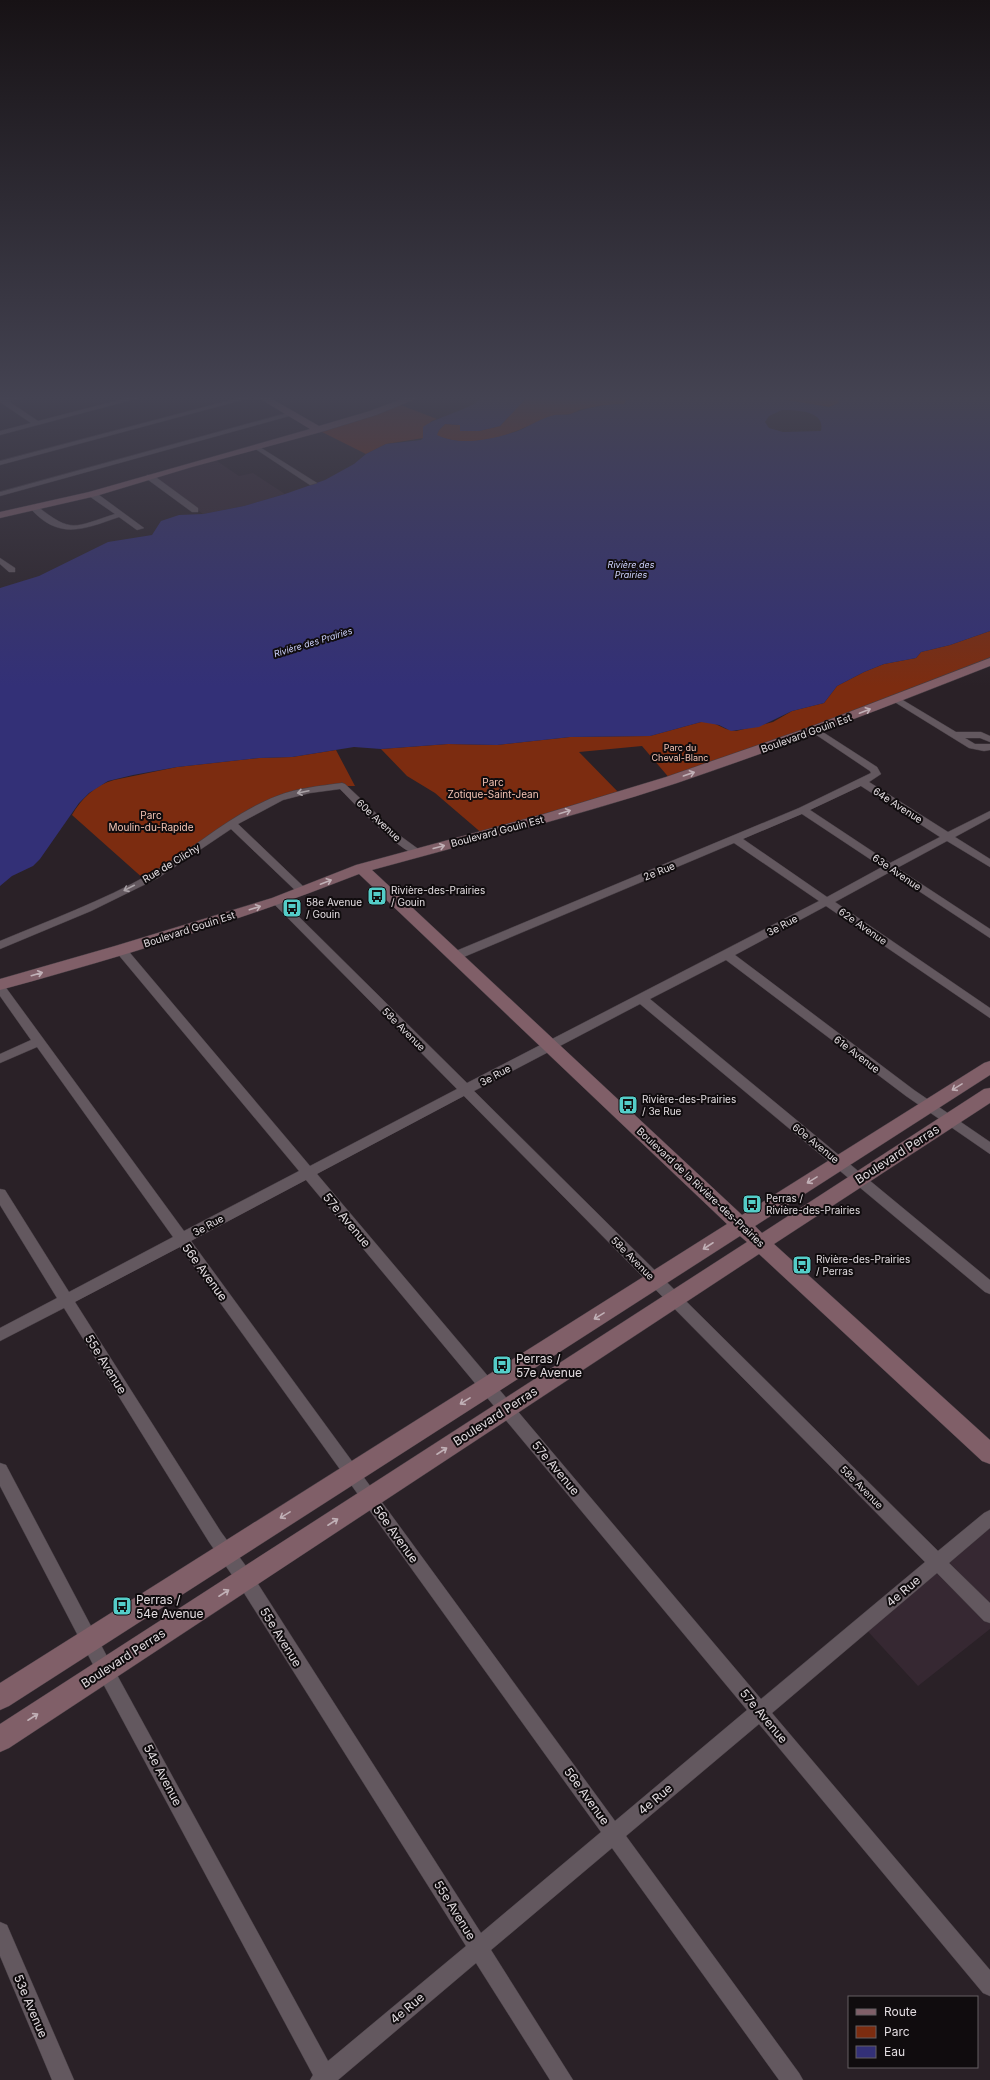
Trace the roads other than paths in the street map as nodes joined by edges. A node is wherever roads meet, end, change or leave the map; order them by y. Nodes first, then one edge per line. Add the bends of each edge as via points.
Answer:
1 (99, 492) edge
2 (171, 492) edge
3 (92, 494) junction
4 (34, 508) junction
5 (195, 510) dead end
6 (121, 514) junction
7 (0, 515) edge
8 (140, 528) dead end
9 (0, 560) edge
10 (12, 570) dead end
11 (988, 665) edge
12 (896, 699) junction
13 (815, 730) junction
14 (953, 735) junction
15 (990, 739) edge
16 (990, 747) edge
17 (862, 782) junction
18 (342, 786) joint
19 (803, 810) junction
20 (990, 814) edge
21 (232, 824) junction
22 (948, 837) junction
23 (736, 839) junction
24 (417, 853) junction
25 (990, 864) edge
26 (890, 867) junction
27 (361, 868) junction
28 (302, 891) junction
29 (277, 901) junction
30 (827, 901) junction
31 (990, 934) edge
32 (0, 945) edge
33 (122, 950) junction
34 (727, 955) junction
35 (455, 956) junction
36 (0, 987) edge
37 (642, 999) junction
38 (990, 1014) edge
39 (38, 1042) junction
40 (550, 1046) junction
41 (0, 1059) edge
42 (990, 1067) edge
43 (465, 1090) junction
44 (990, 1094) edge
45 (929, 1105) junction
46 (951, 1120) junction
47 (990, 1149) edge
48 (840, 1163) junction
49 (307, 1173) junction
50 (859, 1179) junction
51 (0, 1194) edge
52 (741, 1225) junction
53 (181, 1239) junction
54 (761, 1244) junction
55 (656, 1280) junction
56 (990, 1288) edge
57 (674, 1299) junction
58 (66, 1300) junction
59 (0, 1335) edge
60 (487, 1387) junction
61 (505, 1409) junction
62 (990, 1454) edge
63 (0, 1470) edge
64 (352, 1473) junction
65 (370, 1498) junction
66 (990, 1518) edge
67 (226, 1552) junction
68 (937, 1562) junction
69 (245, 1579) junction
70 (990, 1615) edge
71 (90, 1640) junction
72 (105, 1670) junction
73 (0, 1697) edge
74 (760, 1711) junction
75 (0, 1738) edge
76 (614, 1834) junction
77 (0, 1932) edge
78 (479, 1948) junction
79 (990, 1986) edge
80 (324, 2079) edge
81 (63, 2080) edge
82 (562, 2080) edge
83 (792, 2080) edge

1 - 3 street
2 - 5 street
3 - 4 street
3 - 6 street
4 - 6 street via 67,528 79,527
4 - 7 street
6 - 8 street
9 - 10 street
11 - 12 street, Boulevard Gouin Est
13 -> 12 street, Boulevard Gouin Est
12 - 14 street
13 - 17 street, 64e Avenue via 874,770 876,774
24 -> 13 street, Boulevard Gouin Est via 671,780
14 - 15 street via 981,735
14 - 16 street via 972,746
17 - 19 street, 2e Rue
17 - 22 street, 64e Avenue
18 -> 21 street, Rue de Clichy via 289,795
18 - 24 street, 60e Avenue via 395,837
19 - 23 street, 2e Rue
19 - 26 street, 63e Avenue
20 - 22 street, 3e Rue
21 - 28 street
21 -> 32 street, Rue de Clichy via 154,876 80,912
22 - 25 street, 64e Avenue
22 - 26 street, 3e Rue
23 - 30 street, 62e Avenue
23 - 35 street, 2e Rue
24 - 27 street, Boulevard Gouin Est
26 - 30 street, 3e Rue
26 - 31 street, 63e Avenue
28 -> 27 street, Boulevard Gouin Est
27 - 35 street, Boulevard de la Rivière-des-Prairies
28 - 29 street, Boulevard Gouin Est
33 -> 29 street, Boulevard Gouin Est
29 - 43 street, 58e Avenue
30 - 34 street, 3e Rue
30 - 38 street, 62e Avenue
36 -> 33 street, Boulevard Gouin Est
33 - 49 street, 57e Avenue
34 - 37 street, 3e Rue
34 - 45 street, 61e Avenue
35 - 40 street, Boulevard de la Rivière-des-Prairies
36 - 39 street, 56e Avenue
37 - 40 street, 3e Rue
37 - 48 street, 60e Avenue
39 - 41 street
39 - 53 street, 56e Avenue
40 - 43 street, 3e Rue
40 - 52 street, Boulevard de la Rivière-des-Prairies
42 -> 45 street
43 - 49 street, 3e Rue
43 - 55 street, 58e Avenue
44 - 46 street, Boulevard Perras
45 - 46 street, 61e Avenue
45 - 48 street
46 - 47 street, 61e Avenue
46 - 50 street, Boulevard Perras
48 - 50 street, 60e Avenue
48 -> 52 street
49 - 53 street, 3e Rue
49 - 60 street, 57e Avenue
50 - 54 street, Boulevard Perras
50 - 56 street, 60e Avenue
51 - 58 street, 55e Avenue
52 - 54 street, Boulevard de la Rivière-des-Prairies
52 -> 55 street
53 - 58 street, 3e Rue
53 - 64 street, 56e Avenue
54 - 57 street, Boulevard Perras
54 - 62 street, Boulevard de la Rivière-des-Prairies
55 - 57 street, 58e Avenue
55 -> 60 street
57 - 61 street, Boulevard Perras
57 - 68 street, 58e Avenue
58 - 59 street, 3e Rue
58 - 67 street, 55e Avenue via 214,1537
60 - 61 street, 57e Avenue
60 -> 64 street
65 -> 61 street, Boulevard Perras
61 - 74 street, 57e Avenue
63 - 71 street, 54e Avenue
64 - 65 street, 56e Avenue
64 -> 67 street
69 -> 65 street, Boulevard Perras
65 - 76 street, 56e Avenue
66 - 68 street, 4e Rue
67 - 69 street, 55e Avenue
67 - 71 street
68 - 70 street, 58e Avenue
68 - 74 street, 4e Rue
72 -> 69 street, Boulevard Perras
69 - 78 street, 55e Avenue
71 - 72 street, 54e Avenue
71 - 73 street
75 -> 72 street, Boulevard Perras
72 - 80 street, 54e Avenue
74 - 76 street, 4e Rue
74 - 79 street, 57e Avenue
76 - 78 street, 4e Rue
76 - 83 street, 56e Avenue
77 - 81 street, 53e Avenue
78 - 80 street, 4e Rue
78 - 82 street, 55e Avenue

